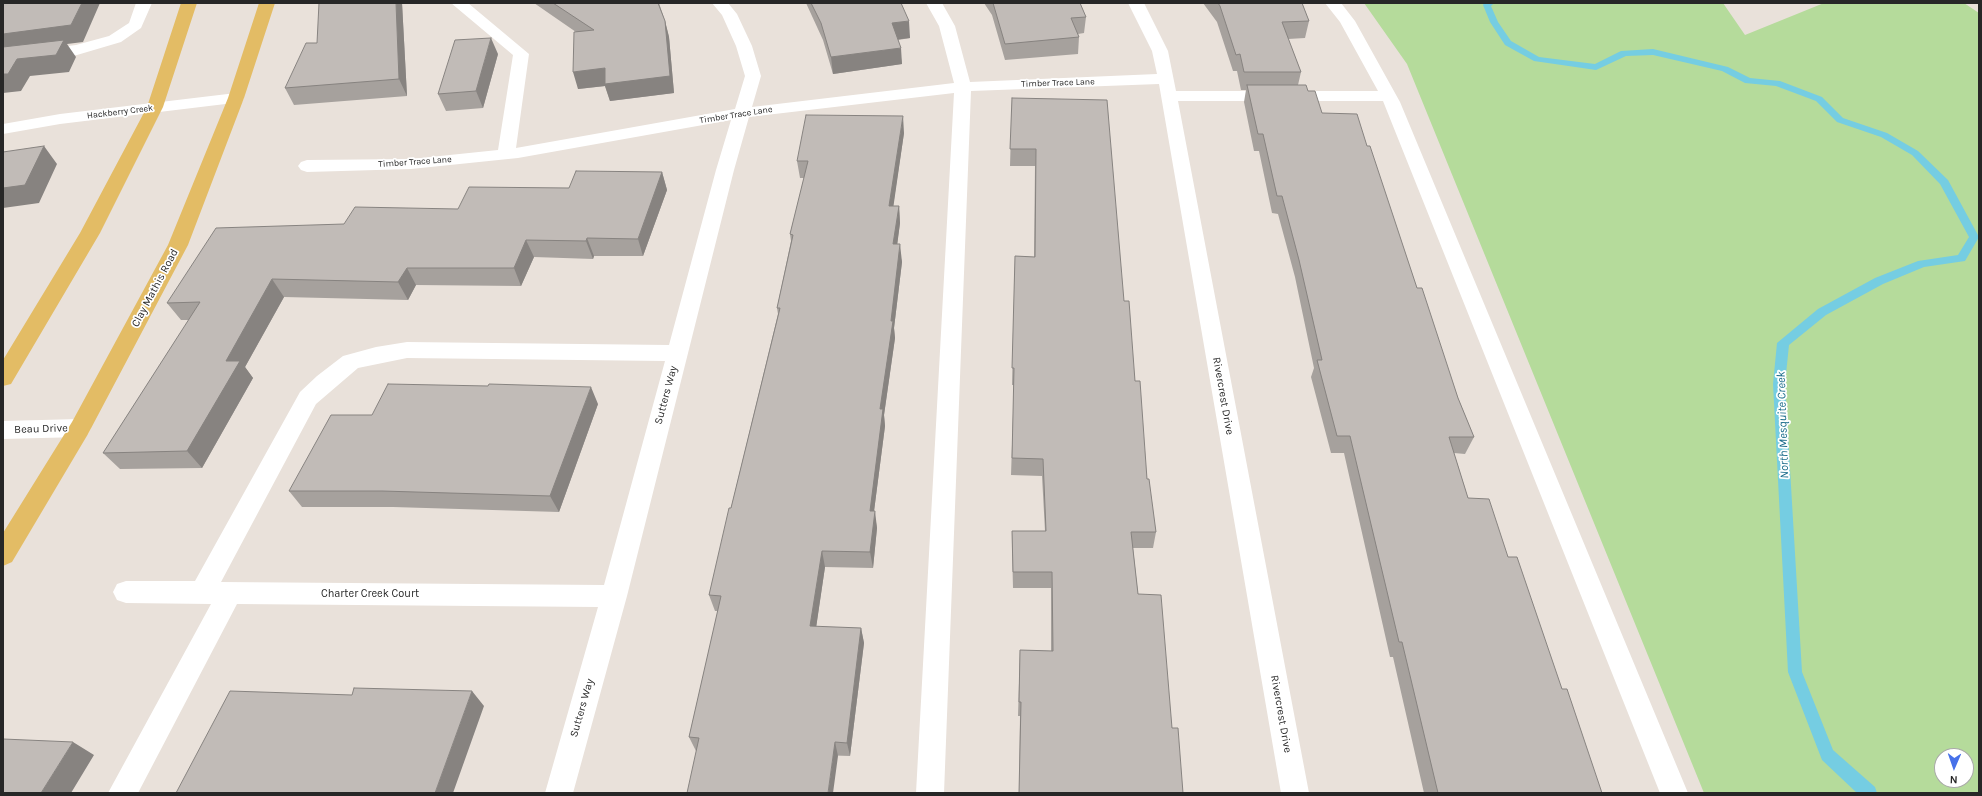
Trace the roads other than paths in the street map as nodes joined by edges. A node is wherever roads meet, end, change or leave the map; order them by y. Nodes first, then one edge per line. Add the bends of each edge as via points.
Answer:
1 (144, 3) edge
2 (189, 3) edge
3 (266, 3) edge
4 (459, 3) edge
5 (720, 3) edge
6 (934, 3) edge
7 (1136, 3) edge
8 (1333, 3) edge
9 (3, 59) edge
10 (963, 87) junction
11 (1167, 87) junction
12 (1388, 96) junction
13 (236, 98) junction
14 (155, 107) junction
15 (743, 113) junction
16 (3, 129) edge
17 (506, 154) junction
18 (307, 166) dead end
19 (678, 353) junction
20 (3, 378) edge
21 (80, 428) junction
22 (3, 430) edge
23 (3, 555) edge
24 (126, 592) dead end
25 (202, 592) junction
26 (230, 593) junction
27 (614, 596) junction
28 (122, 793) edge
29 (559, 793) edge
30 (930, 793) edge
31 (1295, 793) edge
32 (1674, 793) edge

1 - 9 street via 136,25 115,39 77,50
2 - 14 main road
3 - 13 main road, Clay Mathis Road
4 - 17 street via 521,54
5 - 15 street, Sutters Way via 730,14 753,76
6 - 10 street via 947,26
7 - 11 street, Rivercrest Drive via 1160,51
8 - 12 street via 1347,21
10 - 11 street, Timber Trace Lane
10 - 15 street, Timber Trace Lane
10 - 30 street
11 - 12 street, Timber Trace Lane
11 - 31 street, Rivercrest Drive
12 - 32 street
13 - 14 street, Hackberry Creek
13 - 21 main road, Clay Mathis Road via 178,245
14 - 16 street, Hackberry Creek
14 - 20 main road via 90,233
15 - 17 street, Timber Trace Lane
15 - 19 street, Sutters Way via 725,170
17 - 18 street, Timber Trace Lane via 411,164
19 - 25 street via 407,350 351,362 308,398
19 - 27 street, Sutters Way
21 - 22 street, Beau Drive
21 - 23 main road, Clay Mathis Road
24 - 25 street, Charter Creek Court
25 - 26 street, Charter Creek Court
26 - 27 street, Charter Creek Court
26 - 28 street
27 - 29 street, Sutters Way

